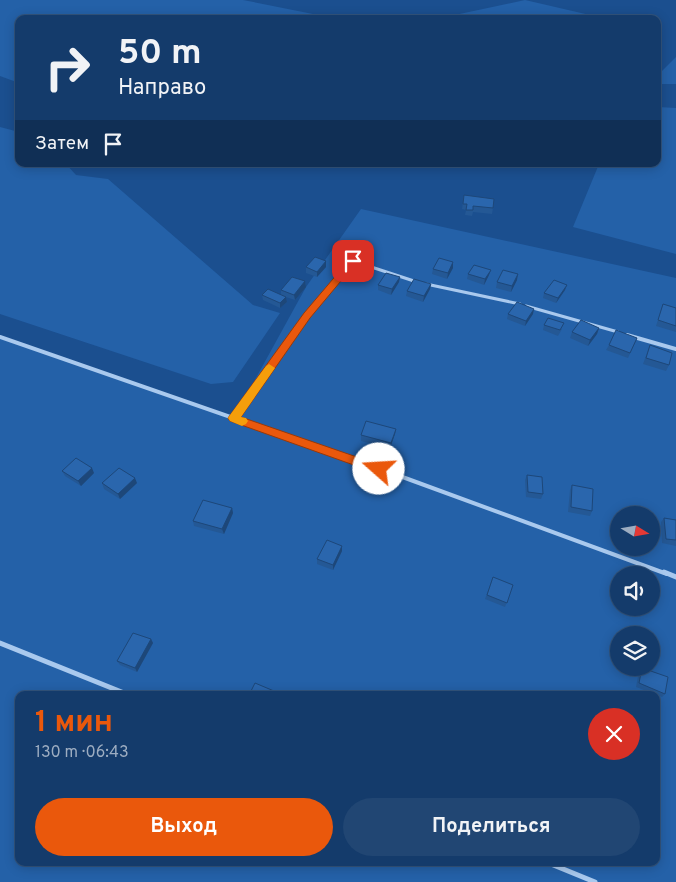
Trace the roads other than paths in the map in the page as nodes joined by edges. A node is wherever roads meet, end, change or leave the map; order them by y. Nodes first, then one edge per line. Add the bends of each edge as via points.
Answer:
1 (0, 336) edge
2 (676, 349) edge
3 (234, 418) junction
4 (676, 577) edge
5 (0, 643) edge
6 (120, 691) edge
7 (556, 866) edge
8 (595, 882) edge

1 - 3 lane
2 - 3 lane via 503,300 416,282 353,261 307,316
3 - 4 lane
5 - 6 lane
7 - 8 lane

